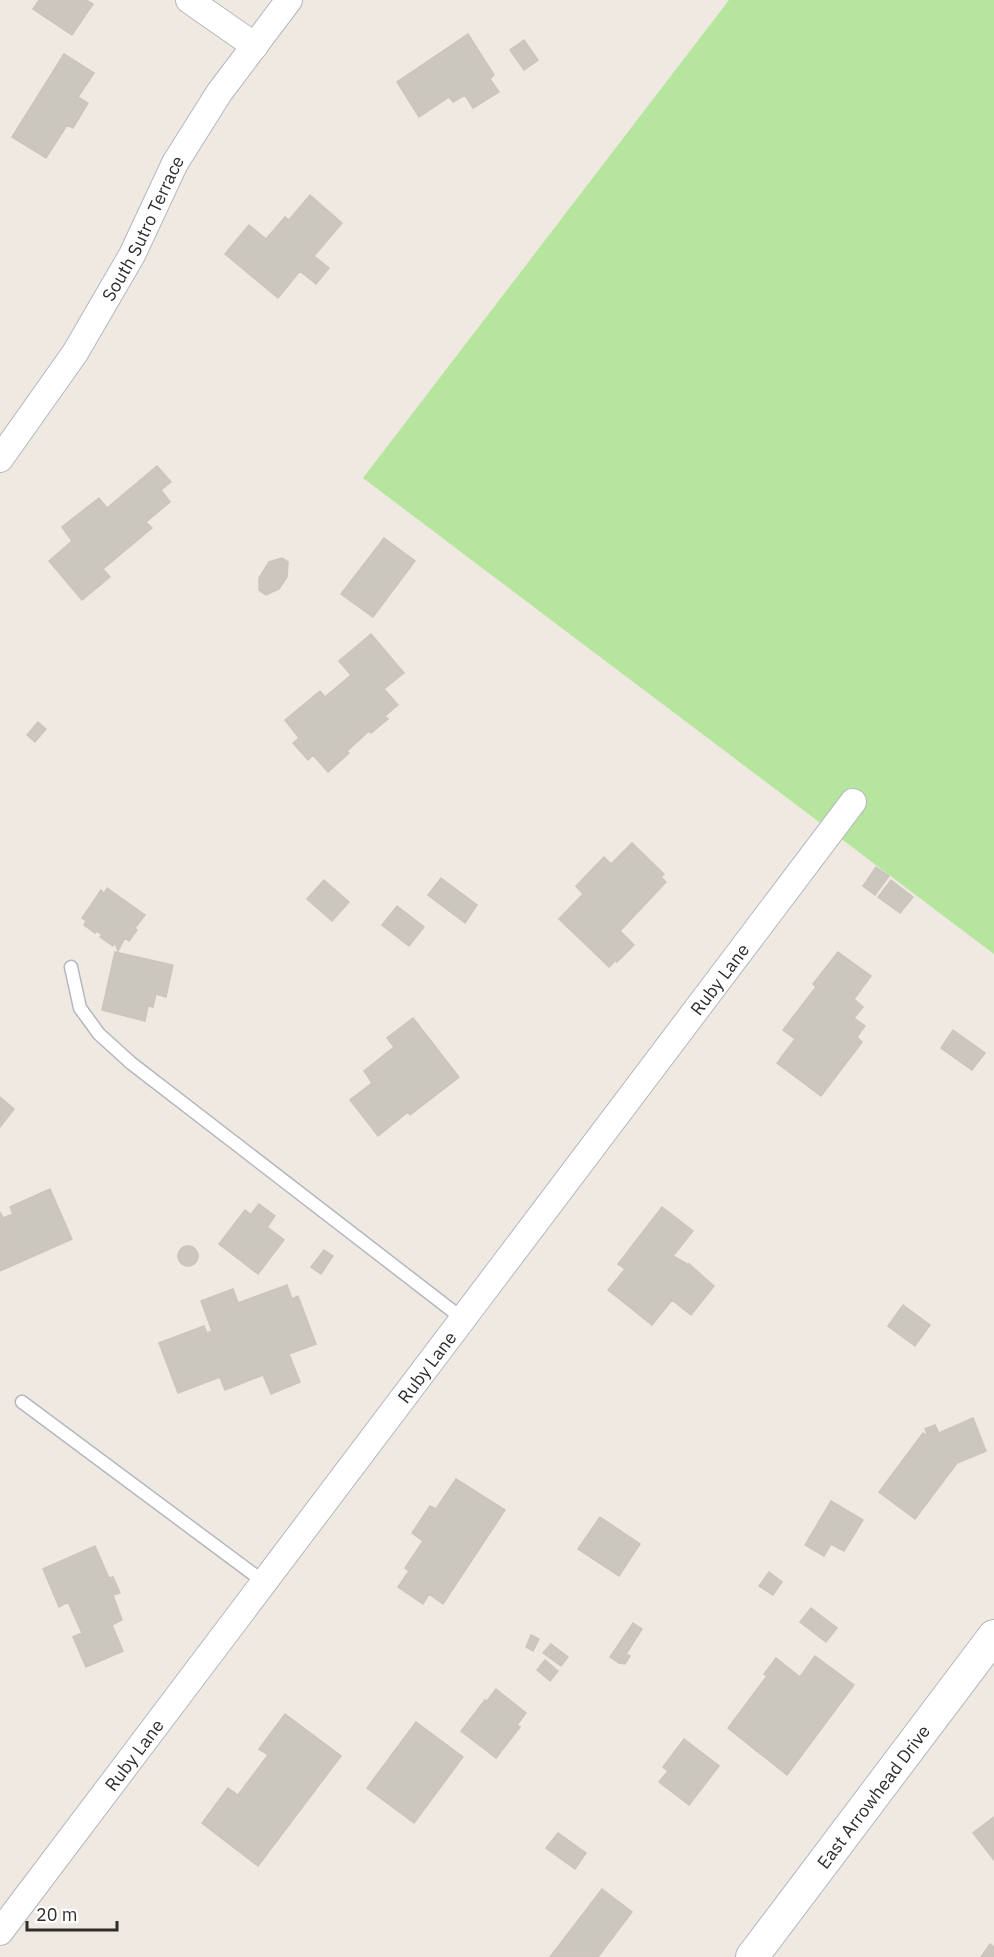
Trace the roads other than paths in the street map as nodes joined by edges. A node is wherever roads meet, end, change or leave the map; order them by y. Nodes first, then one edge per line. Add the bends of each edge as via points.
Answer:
1 (189, 0) edge
2 (289, 0) edge
3 (255, 46) junction
4 (0, 459) edge
5 (853, 802) dead end
6 (71, 967) dead end
7 (463, 1319) junction
8 (22, 1402) dead end
9 (264, 1582) junction
10 (994, 1636) edge
11 (0, 1932) edge
12 (752, 1957) edge

1 - 3 street
2 - 3 street, South Sutro Terrace
3 - 4 street, South Sutro Terrace via 219,93 175,163 132,255 75,354
5 - 7 street, Ruby Lane
6 - 7 lane via 80,1008 99,1034 131,1063
7 - 9 street, Ruby Lane
8 - 9 lane
9 - 11 street, Ruby Lane
10 - 12 street, East Arrowhead Drive

